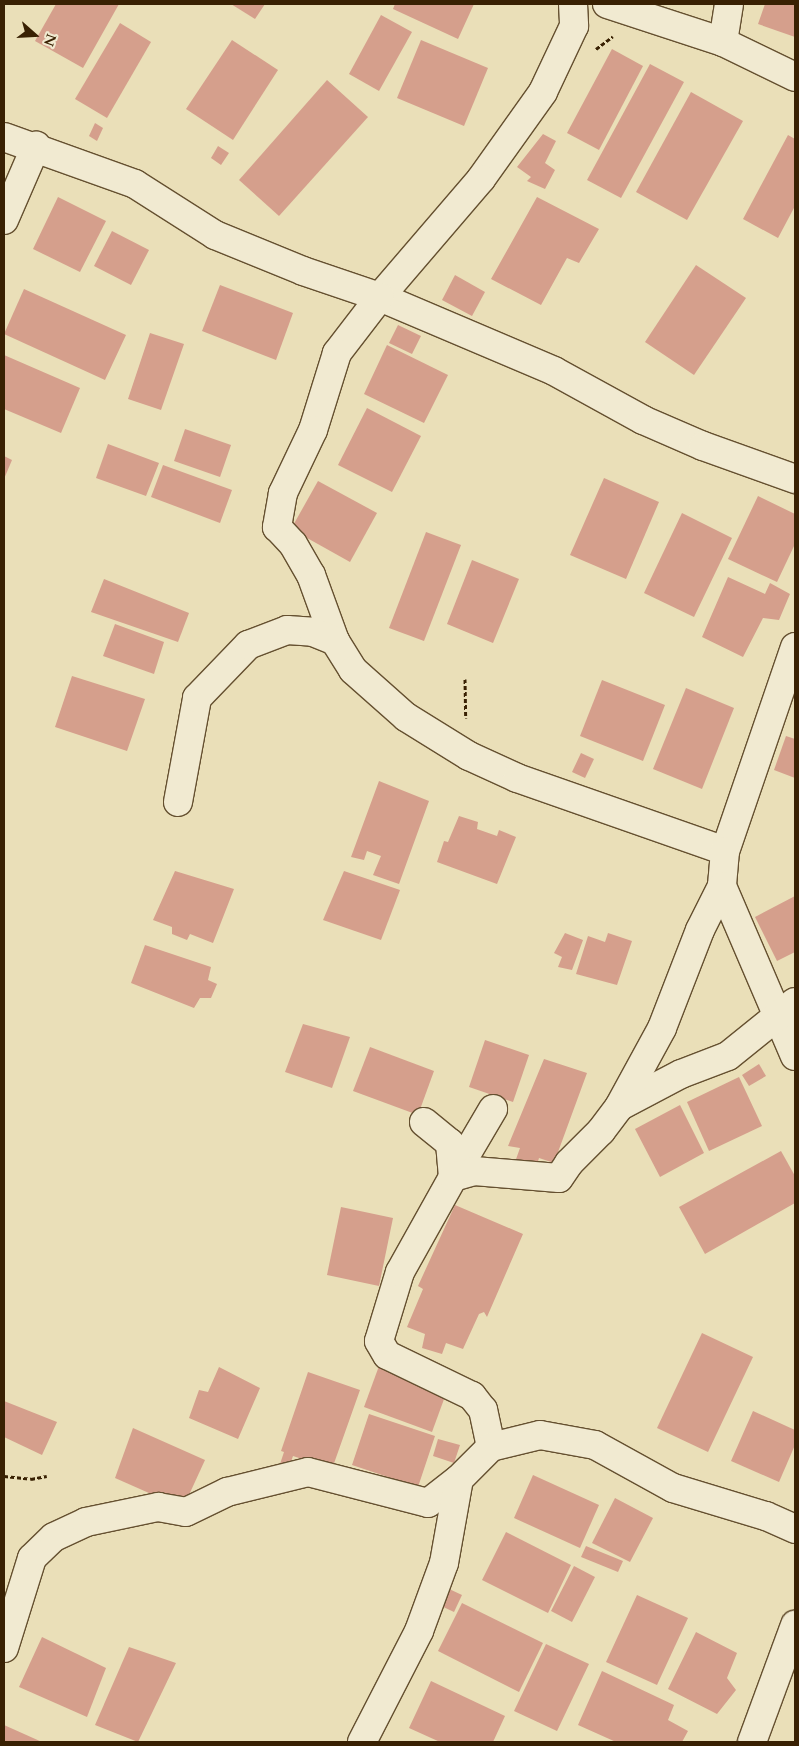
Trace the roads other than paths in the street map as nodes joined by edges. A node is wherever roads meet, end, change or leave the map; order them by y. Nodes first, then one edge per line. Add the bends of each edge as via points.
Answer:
1 (573, 4) edge
2 (607, 4) edge
3 (730, 4) edge
4 (723, 42) junction
5 (795, 77) edge
6 (4, 137) edge
7 (36, 146) junction
8 (4, 220) edge
9 (380, 296) junction
10 (795, 479) edge
11 (335, 641) junction
12 (795, 647) edge
13 (178, 802) dead end
14 (725, 850) junction
15 (722, 886) junction
16 (786, 1008) edge
17 (795, 1056) edge
18 (619, 1107) junction
19 (493, 1109) dead end
20 (424, 1122) dead end
21 (453, 1177) junction
22 (490, 1447) junction
23 (459, 1479) junction
24 (795, 1529) edge
25 (795, 1625) edge
26 (4, 1648) edge
27 (362, 1742) edge
28 (752, 1742) edge

1 - 9 street via 574,26 542,92 481,179
2 - 4 street
3 - 4 street
4 - 5 street
6 - 7 street
7 - 8 street
7 - 9 street via 135,184 215,235 303,271
9 - 10 street via 554,370 643,420 703,446
9 - 11 street via 337,353 313,430 283,493 277,527 293,544 311,575
11 - 13 street via 313,632 287,630 248,645 197,698
11 - 14 street via 353,670 406,716 469,756 517,778
12 - 14 street
14 - 15 street
15 - 16 street
15 - 18 street via 700,930 662,1028
16 - 17 street
16 - 18 street via 728,1056 681,1074
18 - 21 street via 602,1131 569,1163 559,1178 474,1170
19 - 21 street
20 - 21 street via 450,1143
21 - 22 street via 400,1272 379,1341 387,1355 472,1396 482,1410
22 - 23 street
22 - 24 street via 540,1435 595,1445 673,1488 766,1516
23 - 26 street via 428,1503 308,1472 227,1492 186,1512 158,1507 86,1522 54,1537 32,1558
23 - 27 street via 444,1564 419,1631
25 - 28 street

